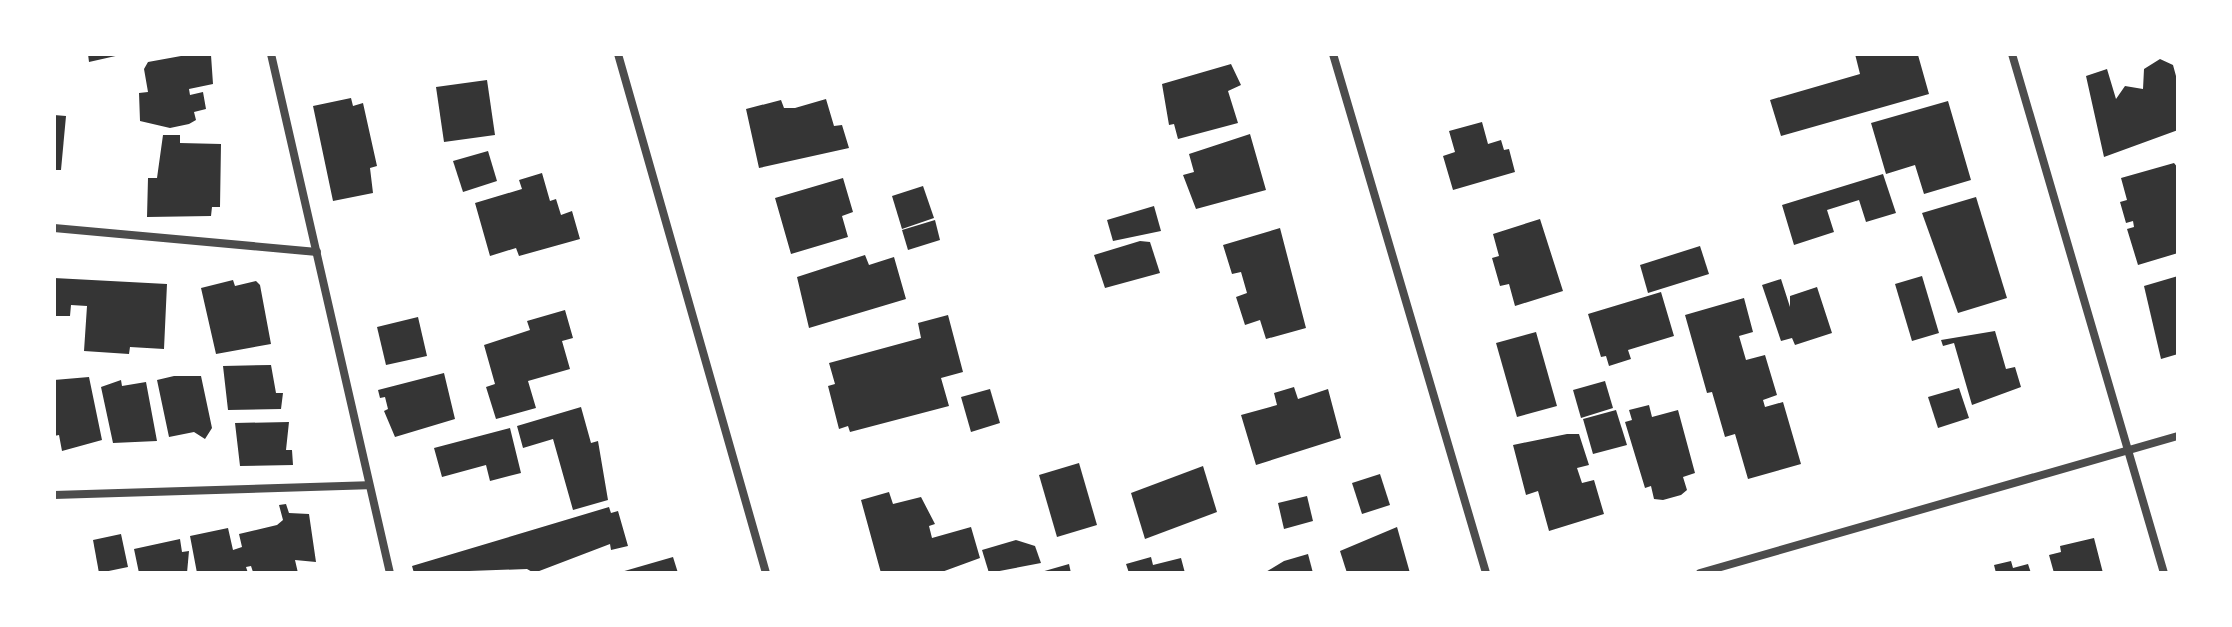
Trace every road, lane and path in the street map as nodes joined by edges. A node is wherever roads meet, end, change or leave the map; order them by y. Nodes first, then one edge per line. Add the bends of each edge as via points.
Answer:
1 (271, 54) edge
2 (618, 54) edge
3 (1333, 54) edge
4 (2012, 54) edge
5 (54, 228) edge
6 (317, 252) junction
7 (2178, 436) edge
8 (2128, 450) junction
9 (367, 485) junction
10 (54, 495) edge
11 (390, 573) edge
12 (766, 573) edge
13 (1486, 573) edge
14 (1700, 573) edge
15 (2164, 573) edge

1 - 6 street
2 - 12 street
3 - 13 street
4 - 8 street
5 - 6 street
6 - 9 street
7 - 8 street
8 - 14 street
8 - 15 street
9 - 10 street
9 - 11 street

